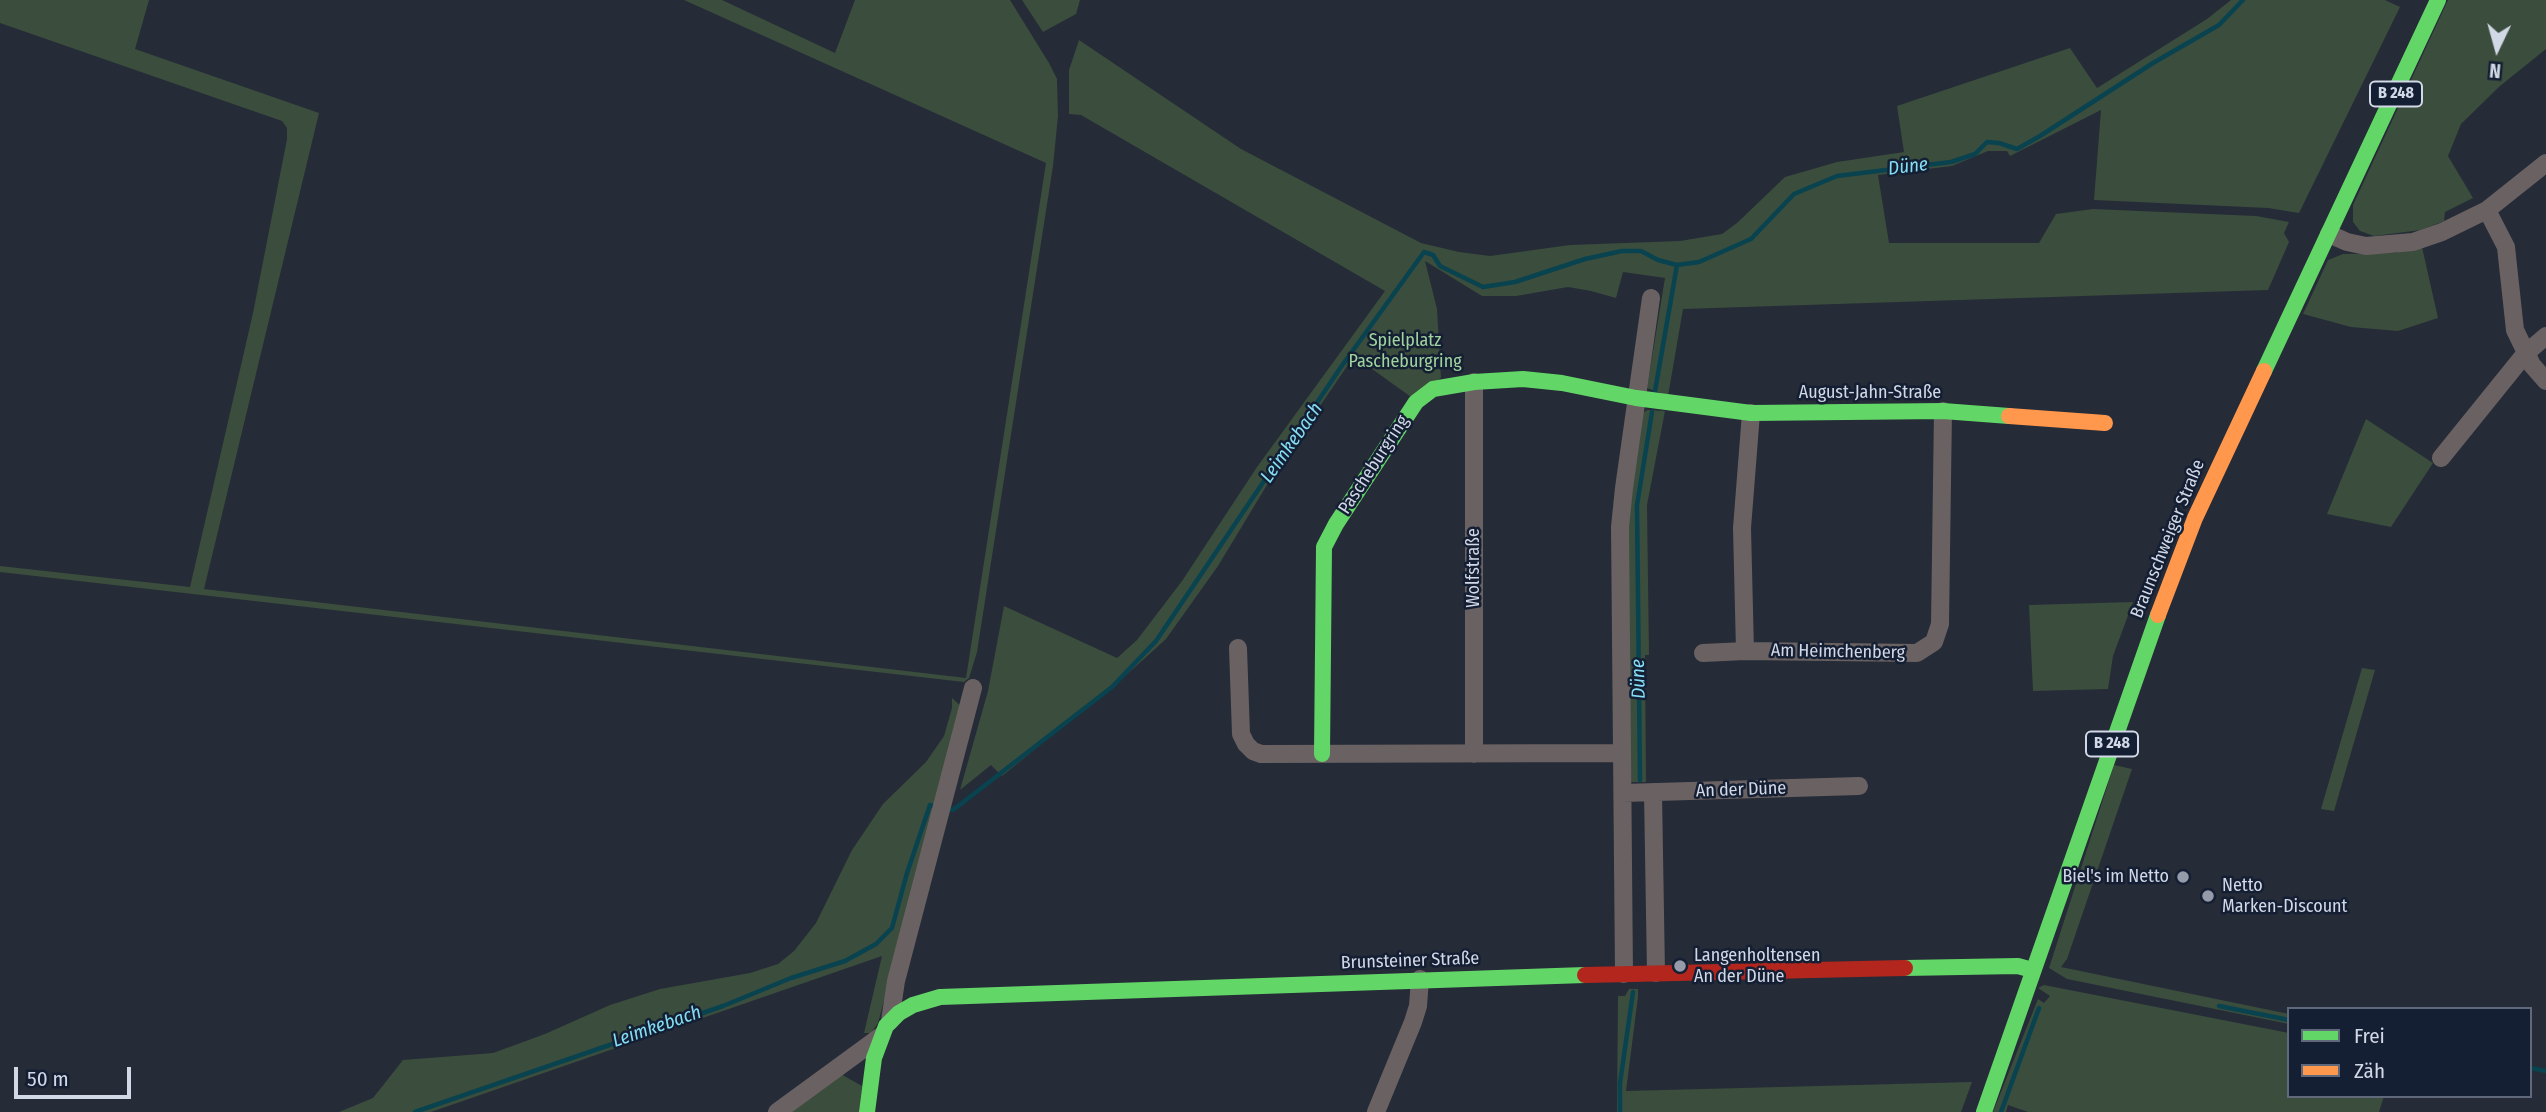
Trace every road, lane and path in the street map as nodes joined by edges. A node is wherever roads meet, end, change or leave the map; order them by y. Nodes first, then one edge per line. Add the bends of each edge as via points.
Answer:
1 (2438, 0) edge
2 (2546, 163) edge
3 (2487, 209) junction
4 (2329, 234) junction
5 (1651, 299) dead end
6 (2546, 335) edge
7 (2525, 354) junction
8 (2546, 381) edge
9 (1474, 382) junction
10 (1636, 398) junction
11 (1943, 411) junction
12 (1751, 413) junction
13 (2105, 423) dead end
14 (2441, 458) dead end
15 (1238, 648) dead end
16 (1745, 651) junction
17 (1703, 653) dead end
18 (973, 688) dead end
19 (1622, 753) junction
20 (1322, 754) junction
21 (1474, 754) junction
22 (1859, 786) dead end
23 (1623, 793) junction
24 (1653, 793) junction
25 (2032, 970) junction
26 (1657, 973) junction
27 (1624, 974) junction
28 (1420, 979) junction
29 (886, 1028) junction
30 (777, 1112) edge
31 (867, 1112) edge
32 (1376, 1112) edge
33 (1984, 1112) edge

1 - 4 street, Braunschweiger Straße / B 248
2 - 3 street
3 - 4 street via 2413,242 2366,246
3 - 7 street via 2506,247 2515,330
4 - 25 street, Braunschweiger Straße / B 248 via 2195,518
5 - 10 street
6 - 7 street
7 - 8 street
7 - 14 street
9 - 10 street, Pascheburgring via 1536,380
9 - 20 street, Pascheburgring via 1439,387 1416,402 1326,540 1322,558
9 - 21 street, Wolfstraße
10 - 12 street, August-Jahn-Straße
10 - 19 street via 1620,527
11 - 12 street, August-Jahn-Straße
11 - 13 street, August-Jahn-Straße
11 - 16 street, Am Heimchenberg via 1940,624 1934,642 1917,653
12 - 16 street, Am Heimchenberg via 1742,528
15 - 20 street via 1240,727 1246,744 1261,754
16 - 17 street
18 - 29 street
19 - 21 street
19 - 23 street
20 - 21 street
22 - 24 street, An der Düne
23 - 24 street, An der Düne
23 - 27 street
24 - 26 street
25 - 26 street, Brunsteiner Straße via 2018,966
25 - 33 street, Braunschweiger Straße / B 248
26 - 27 street, Brunsteiner Straße
27 - 28 street, Brunsteiner Straße
28 - 29 street, Brunsteiner Straße via 951,996 913,1005
28 - 32 street via 1413,1022
29 - 30 street
29 - 31 street via 874,1058

